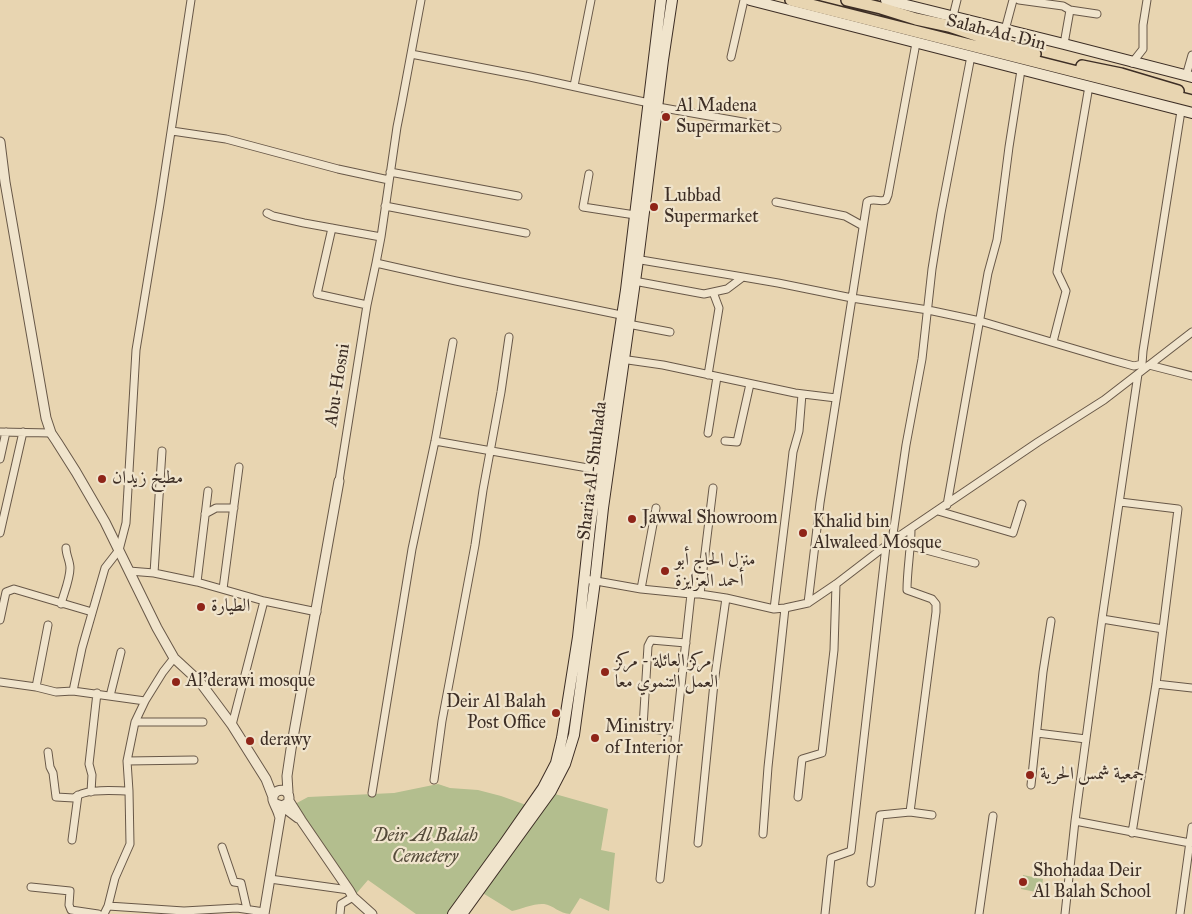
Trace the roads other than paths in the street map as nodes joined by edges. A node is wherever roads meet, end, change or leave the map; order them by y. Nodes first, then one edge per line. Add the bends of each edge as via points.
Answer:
1 (191, 0) edge
2 (421, 0) edge
3 (591, 0) edge
4 (661, 0) edge
5 (672, 0) edge
6 (744, 0) edge
7 (750, 0) edge
8 (791, 0) edge
9 (847, 0) edge
10 (886, 0) edge
11 (957, 0) edge
12 (1013, 0) edge
13 (1019, 0) edge
14 (1147, 0) edge
15 (1063, 3) edge
16 (811, 5) junction
17 (1070, 10) junction
18 (796, 12) junction
19 (1097, 14) dead end
20 (953, 16) junction
21 (1004, 30) junction
22 (916, 43) junction
23 (1064, 44) junction
24 (411, 54) junction
25 (1192, 55) edge
26 (971, 56) junction
27 (731, 57) dead end
28 (1132, 63) junction
29 (1021, 70) junction
30 (1189, 77) edge
31 (574, 86) junction
32 (1089, 86) junction
33 (1192, 94) edge
34 (1192, 101) edge
35 (653, 105) junction
36 (1187, 112) edge
37 (777, 128) dead end
38 (172, 130) junction
39 (0, 142) edge
40 (390, 172) junction
41 (589, 174) dead end
42 (389, 180) junction
43 (518, 196) dead end
44 (776, 202) dead end
45 (385, 206) junction
46 (267, 213) dead end
47 (635, 215) junction
48 (863, 226) junction
49 (332, 228) junction
50 (526, 233) dead end
51 (381, 237) junction
52 (634, 259) junction
53 (376, 262) junction
54 (743, 277) junction
55 (634, 281) junction
56 (712, 292) junction
57 (852, 298) junction
58 (367, 305) junction
59 (928, 310) junction
60 (621, 315) junction
61 (980, 321) junction
62 (628, 324) junction
63 (670, 332) dead end
64 (1192, 332) edge
65 (509, 337) dead end
66 (454, 342) dead end
67 (1053, 342) junction
68 (620, 359) junction
69 (1143, 368) junction
70 (708, 375) junction
71 (1192, 376) edge
72 (717, 377) junction
73 (750, 384) junction
74 (802, 394) junction
75 (836, 398) junction
76 (3, 432) edge
77 (23, 432) junction
78 (51, 432) junction
79 (708, 433) dead end
80 (435, 441) junction
81 (725, 441) dead end
82 (162, 451) dead end
83 (490, 451) junction
84 (0, 460) edge
85 (239, 467) dead end
86 (599, 470) junction
87 (340, 481) joint
88 (712, 488) dead end
89 (208, 491) dead end
90 (1120, 502) junction
91 (947, 504) junction
92 (1022, 504) dead end
93 (234, 508) junction
94 (656, 508) dead end
95 (938, 511) junction
96 (205, 514) junction
97 (911, 529) junction
98 (0, 533) edge
99 (889, 544) junction
100 (911, 546) junction
101 (66, 548) dead end
102 (119, 550) junction
103 (975, 563) dead end
104 (128, 570) junction
105 (154, 574) junction
106 (590, 580) junction
107 (197, 582) junction
108 (836, 584) junction
109 (223, 589) junction
110 (641, 589) junction
111 (691, 594) junction
112 (700, 594) junction
113 (726, 598) junction
114 (264, 601) junction
115 (808, 603) junction
116 (61, 604) junction
117 (785, 608) junction
118 (774, 609) junction
119 (92, 612) junction
120 (316, 612) junction
121 (1102, 619) junction
122 (0, 620) edge
123 (1051, 621) dead end
124 (48, 625) dead end
125 (1163, 629) junction
126 (686, 643) junction
127 (121, 652) dead end
128 (174, 658) junction
129 (0, 682) edge
130 (1156, 684) junction
131 (36, 687) junction
132 (1192, 688) edge
133 (73, 691) junction
134 (97, 693) junction
135 (110, 696) junction
136 (145, 701) junction
137 (135, 722) junction
138 (203, 722) dead end
139 (232, 725) junction
140 (676, 733) junction
141 (1037, 734) junction
142 (1086, 739) junction
143 (48, 752) dead end
144 (127, 760) junction
145 (194, 760) dead end
146 (434, 780) dead end
147 (1031, 785) dead end
148 (129, 791) junction
149 (90, 792) junction
150 (372, 793) dead end
151 (78, 794) junction
152 (798, 797) dead end
153 (281, 798) junction
154 (910, 812) junction
155 (932, 815) dead end
156 (993, 816) dead end
157 (1075, 821) junction
158 (1192, 827) edge
159 (1132, 833) junction
160 (763, 834) dead end
161 (72, 840) dead end
162 (698, 843) dead end
163 (1190, 843) junction
164 (222, 847) dead end
165 (270, 879) junction
166 (660, 879) dead end
167 (871, 883) dead end
168 (31, 887) dead end
169 (351, 893) junction
170 (108, 906) junction
171 (247, 909) junction
172 (147, 911) edge
173 (264, 913) edge
174 (98, 914) edge
175 (104, 914) edge
176 (340, 914) edge
177 (372, 914) edge
178 (453, 914) edge
179 (462, 914) edge
180 (825, 914) edge
181 (979, 914) edge
182 (1064, 914) edge
183 (1180, 914) edge

1 - 38 street
2 - 24 street, Abu-Hosni
3 - 31 street
4 - 35 main road, Sharia Al-Shuhada
5 - 35 main road, Sharia Al-Shuhada
6 - 27 street
7 - 18 main road
8 - 16 highway, Salah Ad-Din
9 - 33 highway, Salah Ad-Din via 949,26 1060,62 1121,74
10 - 20 main road
11 - 20 street
12 - 21 street
13 - 15 street
14 - 28 street via 1143,49
15 - 17 street
16 - 18 highway
16 - 34 highway, Salah Ad-Din
17 - 19 street
17 - 23 street
18 - 22 main road
20 - 21 main road
21 - 23 main road
22 - 26 main road
22 - 48 street via 888,195 885,201 867,202
23 - 28 main road
24 - 31 street
24 - 40 street, Abu-Hosni
25 - 30 street
26 - 29 main road
26 - 59 street via 932,269
28 - 30 main road
29 - 32 main road
29 - 61 street via 997,240
31 - 35 street
32 - 36 main road
32 - 67 street via 1057,272 1066,291
35 - 37 street
35 - 47 main road, Sharia Al-Shuhada
35 - 52 main road, Sharia Al-Shuhada
36 - 69 street via 1152,287
38 - 42 street via 226,139
38 - 102 street via 136,350 126,523
39 - 78 street
40 - 42 street, Abu-Hosni
40 - 43 street
41 - 47 street via 583,206
42 - 45 street, Abu-Hosni
44 - 48 street via 845,216
45 - 50 street
45 - 51 street, Abu-Hosni
46 - 49 street
47 - 52 main road, Sharia Al-Shuhada
48 - 57 street
49 - 51 street
49 - 58 street via 317,294
51 - 53 street, Abu-Hosni
52 - 54 street
52 - 55 main road, Sharia Al-Shuhada
52 - 60 main road, Sharia Al-Shuhada
53 - 58 street, Abu-Hosni
53 - 60 street
54 - 56 street via 727,289
54 - 57 street
55 - 56 street via 704,294
55 - 62 main road, Sharia Al-Shuhada
56 - 70 street via 719,308
57 - 59 street
57 - 75 street
58 - 87 street, Abu-Hosni
59 - 61 street
59 - 99 street
60 - 68 main road, Sharia Al-Shuhada
61 - 67 street
61 - 91 street
62 - 63 street
62 - 68 main road, Sharia Al-Shuhada
64 - 69 street
65 - 83 street
66 - 80 street
67 - 69 street
68 - 70 street
68 - 86 main road, Sharia Al-Shuhada
68 - 106 main road, Sharia Al-Shuhada via 604,500
69 - 71 street
69 - 90 street
69 - 91 street via 1104,400
70 - 72 street
72 - 73 street
72 - 79 street
73 - 74 street
73 - 81 street via 736,442
74 - 75 street
74 - 118 street
75 - 115 street
76 - 77 street
76 - 84 street
77 - 78 street
77 - 98 street
78 - 102 street
80 - 83 street
80 - 150 street via 412,549
82 - 105 street
83 - 86 street
83 - 146 street
85 - 93 street
86 - 106 main road, Sharia Al-Shuhada via 590,527
87 - 120 street, Abu-Hosni
88 - 112 street
89 - 96 street
90 - 121 street
90 - 125 street via 1178,509
91 - 95 street
92 - 95 street via 1013,534
93 - 96 street via 216,508
93 - 109 street
94 - 110 street
95 - 97 street
96 - 107 street
97 - 99 street
97 - 100 street
99 - 108 street
99 - 180 street via 851,851 831,858
100 - 103 street
100 - 154 street via 906,590 932,599 936,604
101 - 116 street via 70,571
102 - 104 street
102 - 119 street via 106,568
104 - 105 street
104 - 128 street
105 - 107 street
106 - 110 street
106 - 178 main road, Sharia Al-Shuhada via 556,763 543,788
106 - 179 main road, Sharia Al-Shuhada via 574,735 565,764 543,803
107 - 109 street
108 - 115 street
108 - 152 street via 834,650 822,753 802,759
109 - 114 street
110 - 111 street
111 - 112 street
111 - 126 street
112 - 113 street
113 - 118 street
113 - 162 street
114 - 120 street
114 - 139 street
115 - 117 street
116 - 119 street
116 - 122 street via 14,589 6,592
117 - 118 street
117 - 160 street
119 - 133 street
120 - 153 street, Abu-Hosni
121 - 125 street
121 - 142 street
123 - 141 street
124 - 131 street
125 - 130 street
126 - 140 street
126 - 140 street via 651,640 648,646 643,727
127 - 135 street
128 - 136 street
128 - 139 street via 200,682
129 - 131 street
130 - 132 street
130 - 159 street
131 - 133 street via 56,692
133 - 134 street
134 - 135 street
134 - 149 street via 89,764 92,775
135 - 136 street
136 - 137 street
137 - 138 street
137 - 144 street
139 - 153 street
140 - 166 street
141 - 142 street
141 - 147 street
142 - 157 street
143 - 151 street via 56,796 74,798
144 - 145 street
144 - 148 street
148 - 149 street
148 - 170 street via 130,844 115,878
149 - 151 street
151 - 161 street
153 - 165 street, Abu-Hosni
153 - 169 street
154 - 155 street
154 - 167 street via 880,814
156 - 181 street
157 - 159 street
157 - 182 street
158 - 163 street
159 - 163 street
163 - 183 street
164 - 171 street via 234,882 241,883
165 - 169 street
165 - 173 street, Abu-Hosni
168 - 174 street via 70,891 71,910
169 - 176 street via 341,904
169 - 177 street
170 - 172 street
170 - 175 street
171 - 172 street
171 - 173 street

